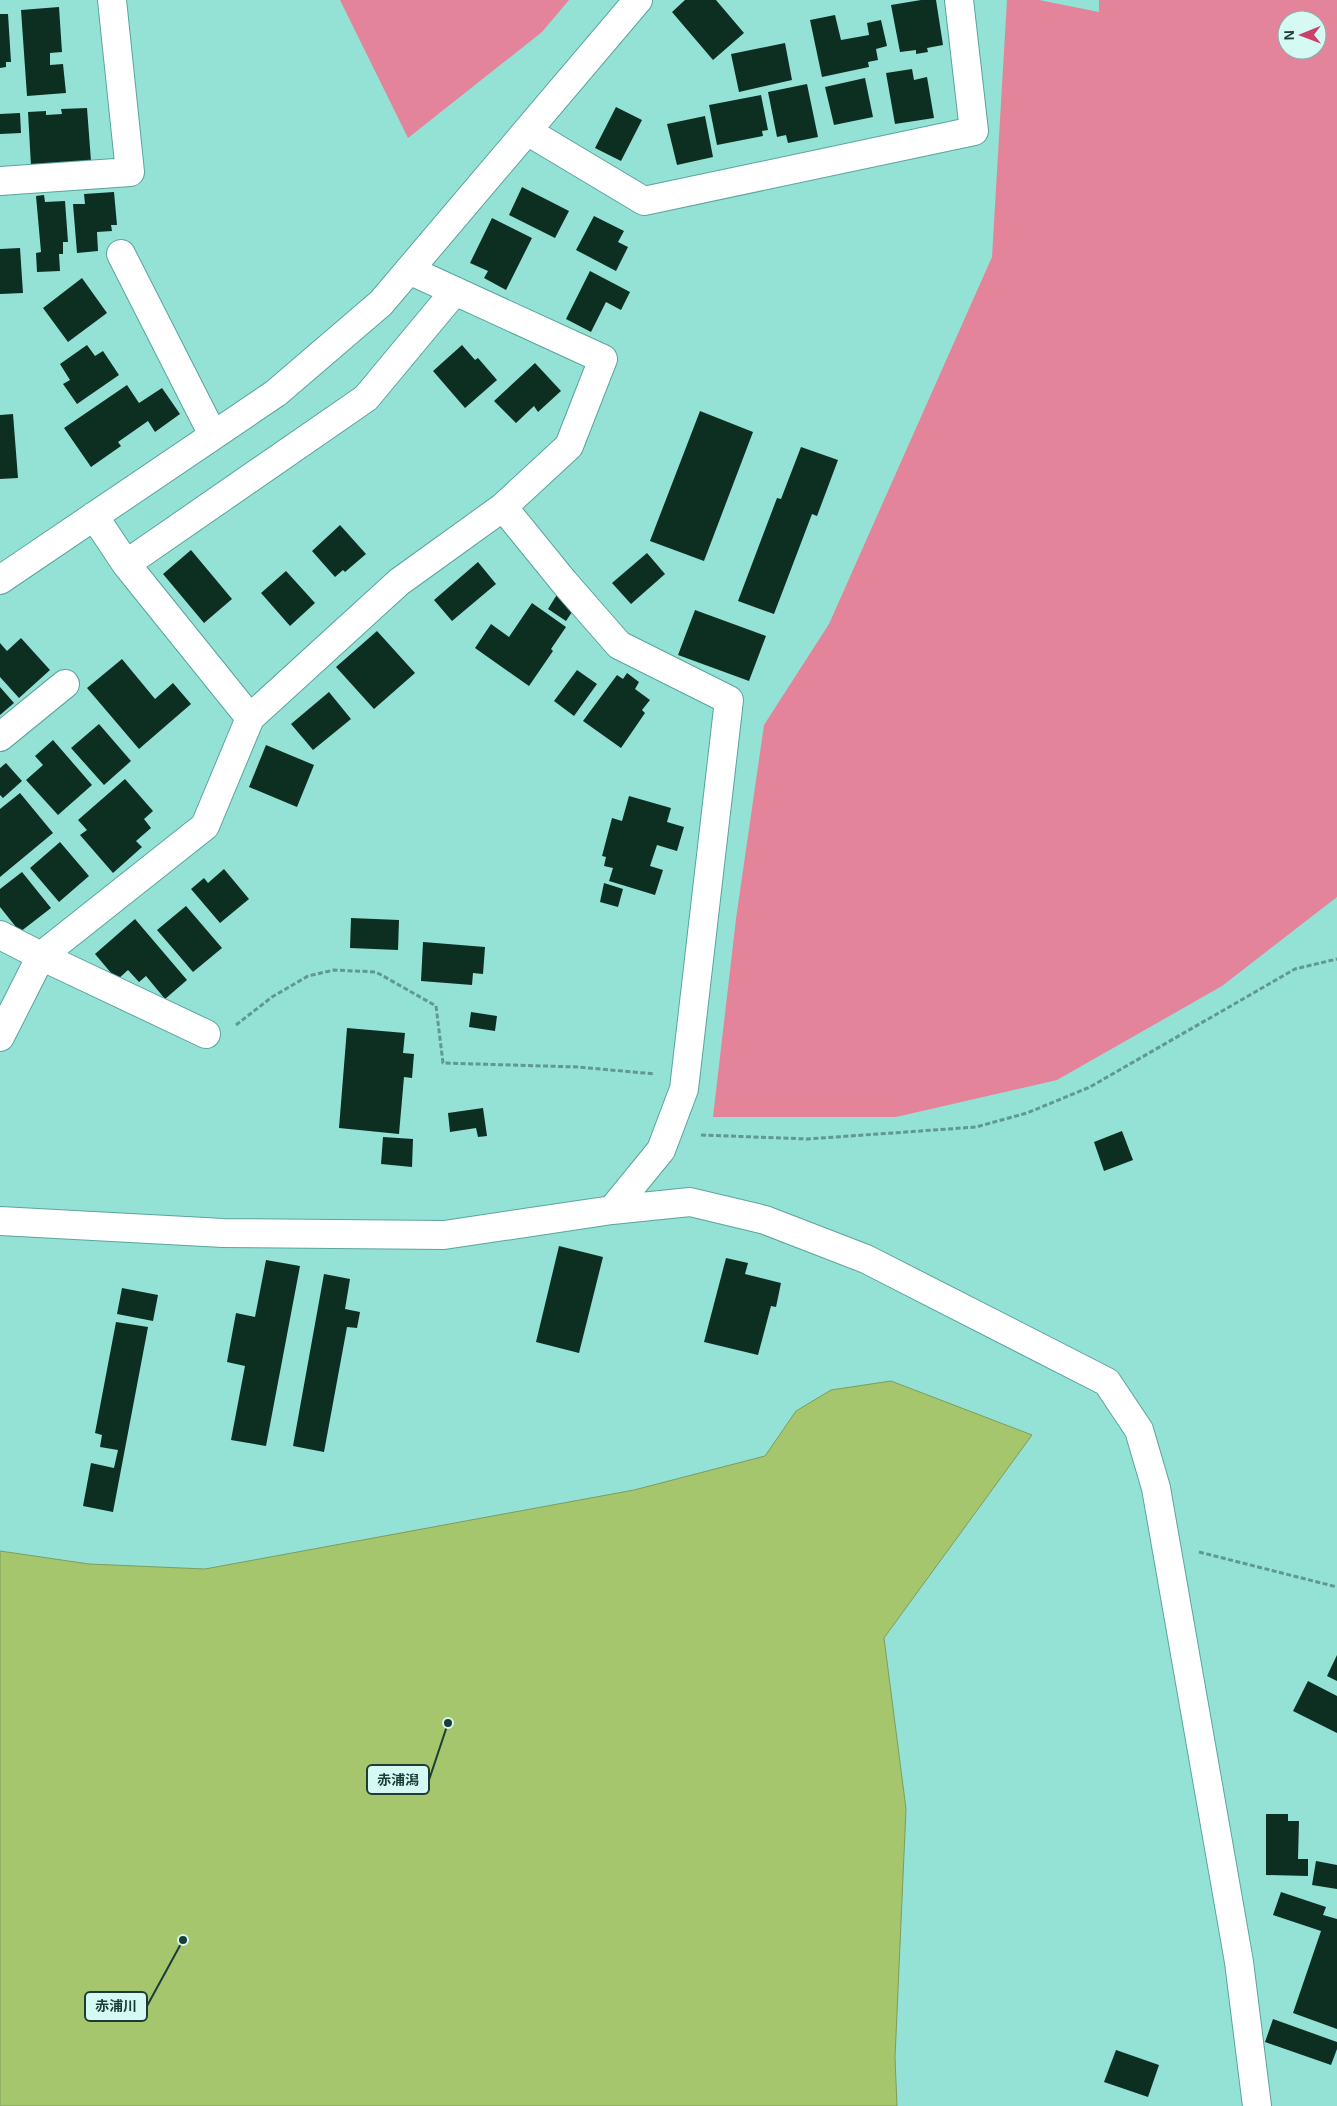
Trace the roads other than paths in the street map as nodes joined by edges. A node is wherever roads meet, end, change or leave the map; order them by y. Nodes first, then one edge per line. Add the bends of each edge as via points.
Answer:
1 (112, 0) edge
2 (638, 0) edge
3 (960, 0) edge
4 (527, 131) junction
5 (0, 181) edge
6 (121, 254) dead end
7 (409, 270) junction
8 (455, 291) junction
9 (213, 436) junction
10 (503, 507) junction
11 (94, 516) junction
12 (126, 564) junction
13 (0, 580) edge
14 (65, 684) dead end
15 (250, 718) junction
16 (0, 737) edge
17 (0, 935) edge
18 (41, 956) junction
19 (206, 1034) road end
20 (0, 1037) edge
21 (612, 1210) junction
22 (0, 1221) edge
23 (1257, 2106) edge

1 - 5 street via 130,172
2 - 4 street
3 - 4 street via 974,130 644,201
4 - 7 street
6 - 9 street
7 - 8 street
7 - 9 street via 381,304 276,393
8 - 10 street via 602,359 569,446
8 - 12 street via 366,398
9 - 11 street
10 - 15 street via 398,582
10 - 21 street via 619,645 730,700 684,1089 661,1150
11 - 12 street
11 - 13 street
12 - 15 street
14 - 16 street
15 - 18 street via 205,826
17 - 18 street
18 - 19 street
18 - 20 street
21 - 22 street via 444,1235 223,1233
21 - 23 street via 690,1202 765,1220 866,1259 1107,1382 1139,1430 1156,1488 1239,1962

